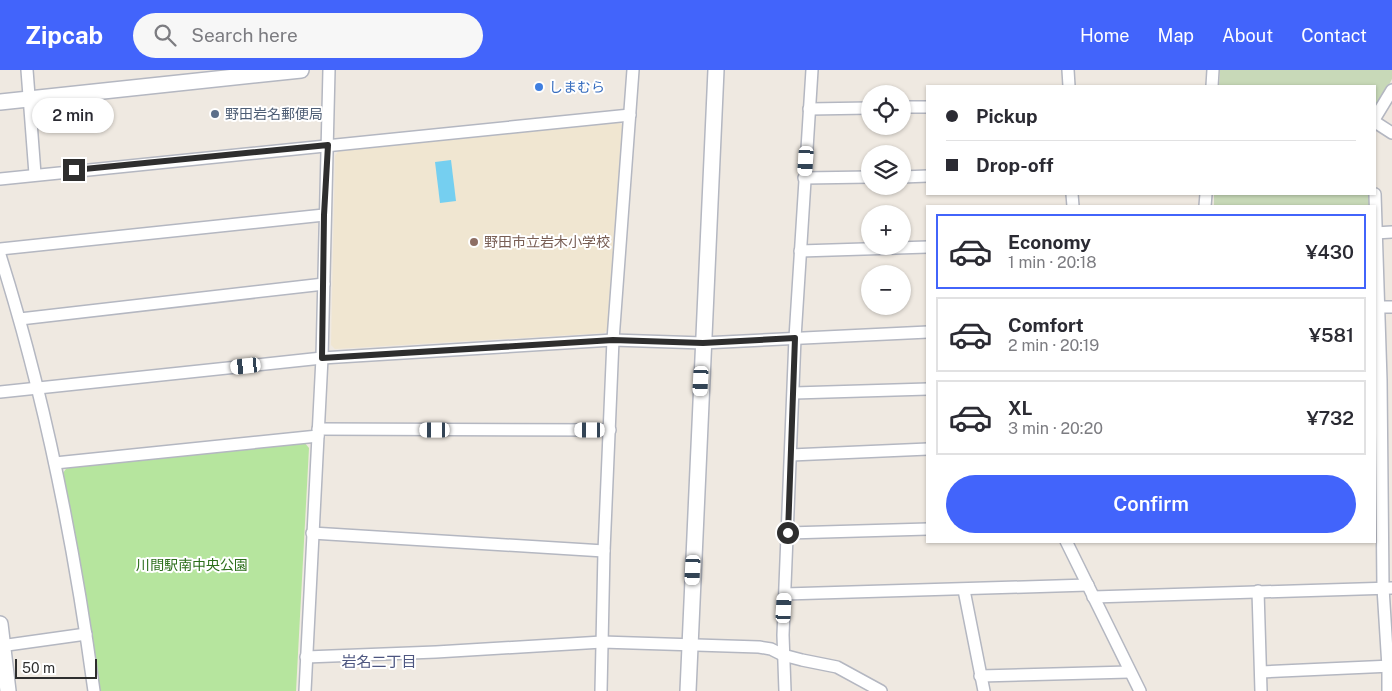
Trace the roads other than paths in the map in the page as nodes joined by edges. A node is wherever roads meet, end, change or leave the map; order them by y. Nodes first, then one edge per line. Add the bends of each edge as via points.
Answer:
1 (27, 70) edge
2 (301, 70) edge
3 (329, 70) edge
4 (634, 70) edge
5 (716, 70) edge
6 (812, 70) edge
7 (1068, 70) edge
8 (1213, 70) edge
9 (1069, 85) edge
10 (1212, 85) edge
11 (1392, 90) edge
12 (29, 99) junction
13 (0, 102) edge
14 (926, 106) edge
15 (911, 107) edge
16 (861, 108) edge
17 (809, 109) junction
18 (630, 115) junction
19 (1376, 116) edge
20 (1376, 123) edge
21 (1392, 133) edge
22 (328, 145) junction
23 (35, 174) junction
24 (926, 176) edge
25 (861, 177) edge
26 (911, 177) edge
27 (804, 178) junction
28 (0, 179) edge
29 (324, 215) junction
30 (1392, 232) edge
31 (1376, 233) edge
32 (926, 247) edge
33 (0, 249) edge
34 (800, 251) junction
35 (0, 255) edge
36 (1376, 270) edge
37 (324, 284) junction
38 (1377, 307) edge
39 (1392, 307) edge
40 (20, 319) junction
41 (926, 332) edge
42 (795, 338) junction
43 (613, 340) junction
44 (703, 343) junction
45 (322, 358) junction
46 (1383, 380) edge
47 (39, 389) junction
48 (926, 389) edge
49 (0, 392) edge
50 (794, 393) junction
51 (610, 430) junction
52 (318, 432) junction
53 (926, 449) edge
54 (1383, 449) edge
55 (791, 455) junction
56 (55, 463) junction
57 (1384, 518) edge
58 (926, 529) edge
59 (312, 533) junction
60 (788, 533) junction
61 (1067, 543) edge
62 (604, 551) junction
63 (1088, 585) junction
64 (1387, 588) edge
65 (964, 590) junction
66 (1258, 591) junction
67 (785, 594) junction
68 (1093, 597) junction
69 (0, 624) edge
70 (86, 634) junction
71 (602, 642) junction
72 (690, 645) junction
73 (2, 646) edge
74 (783, 656) junction
75 (306, 657) junction
76 (1390, 666) edge
77 (1129, 672) junction
78 (1261, 672) junction
79 (980, 676) junction
80 (8, 691) edge
81 (94, 691) edge
82 (305, 691) edge
83 (601, 691) edge
84 (688, 691) edge
85 (785, 691) edge
86 (880, 691) edge
87 (984, 691) edge
88 (1140, 691) edge
89 (1261, 691) edge
90 (1388, 691) edge

1 - 12 street
2 - 12 street
3 - 22 street
4 - 18 street
5 - 44 street
6 - 17 street
7 - 9 street
8 - 10 street
11 - 19 street
12 - 13 street
12 - 23 street
14 - 15 street
16 - 17 street
17 - 27 street
18 - 22 street
18 - 43 street
20 - 21 street
22 - 23 street
22 - 29 street
23 - 28 street
24 - 26 street
25 - 27 street
27 - 34 street
29 - 33 street
29 - 37 street
30 - 31 street
32 - 34 street
34 - 42 street
35 - 40 street
36 - 38 street
37 - 40 street
37 - 45 street
38 - 39 street
38 - 46 street
40 - 47 street
41 - 42 street
42 - 44 street
42 - 50 street
43 - 44 street
43 - 45 street
43 - 51 street
44 - 72 street
45 - 47 street
45 - 52 street
46 - 54 street
47 - 49 street
47 - 56 street
48 - 50 street
50 - 55 street
51 - 52 street
51 - 62 street
52 - 56 street
52 - 59 street
53 - 55 street
54 - 57 street
55 - 60 street
56 - 70 street
57 - 64 street
58 - 60 street
59 - 62 street
59 - 75 street
60 - 67 street
61 - 63 street
62 - 71 street
63 - 65 street
63 - 68 street
64 - 66 street
64 - 76 street
65 - 67 street
65 - 79 street
66 - 68 street
66 - 78 street
67 - 74 street
68 - 77 street
69 - 73 street
70 - 73 street
70 - 81 street
71 - 72 street
71 - 75 street
71 - 83 street
72 - 74 street via 759,647
72 - 84 street
73 - 80 street
74 - 85 street
74 - 86 street via 837,666
75 - 82 street
76 - 78 street
76 - 90 street
77 - 79 street
77 - 88 street
78 - 89 street
79 - 87 street

